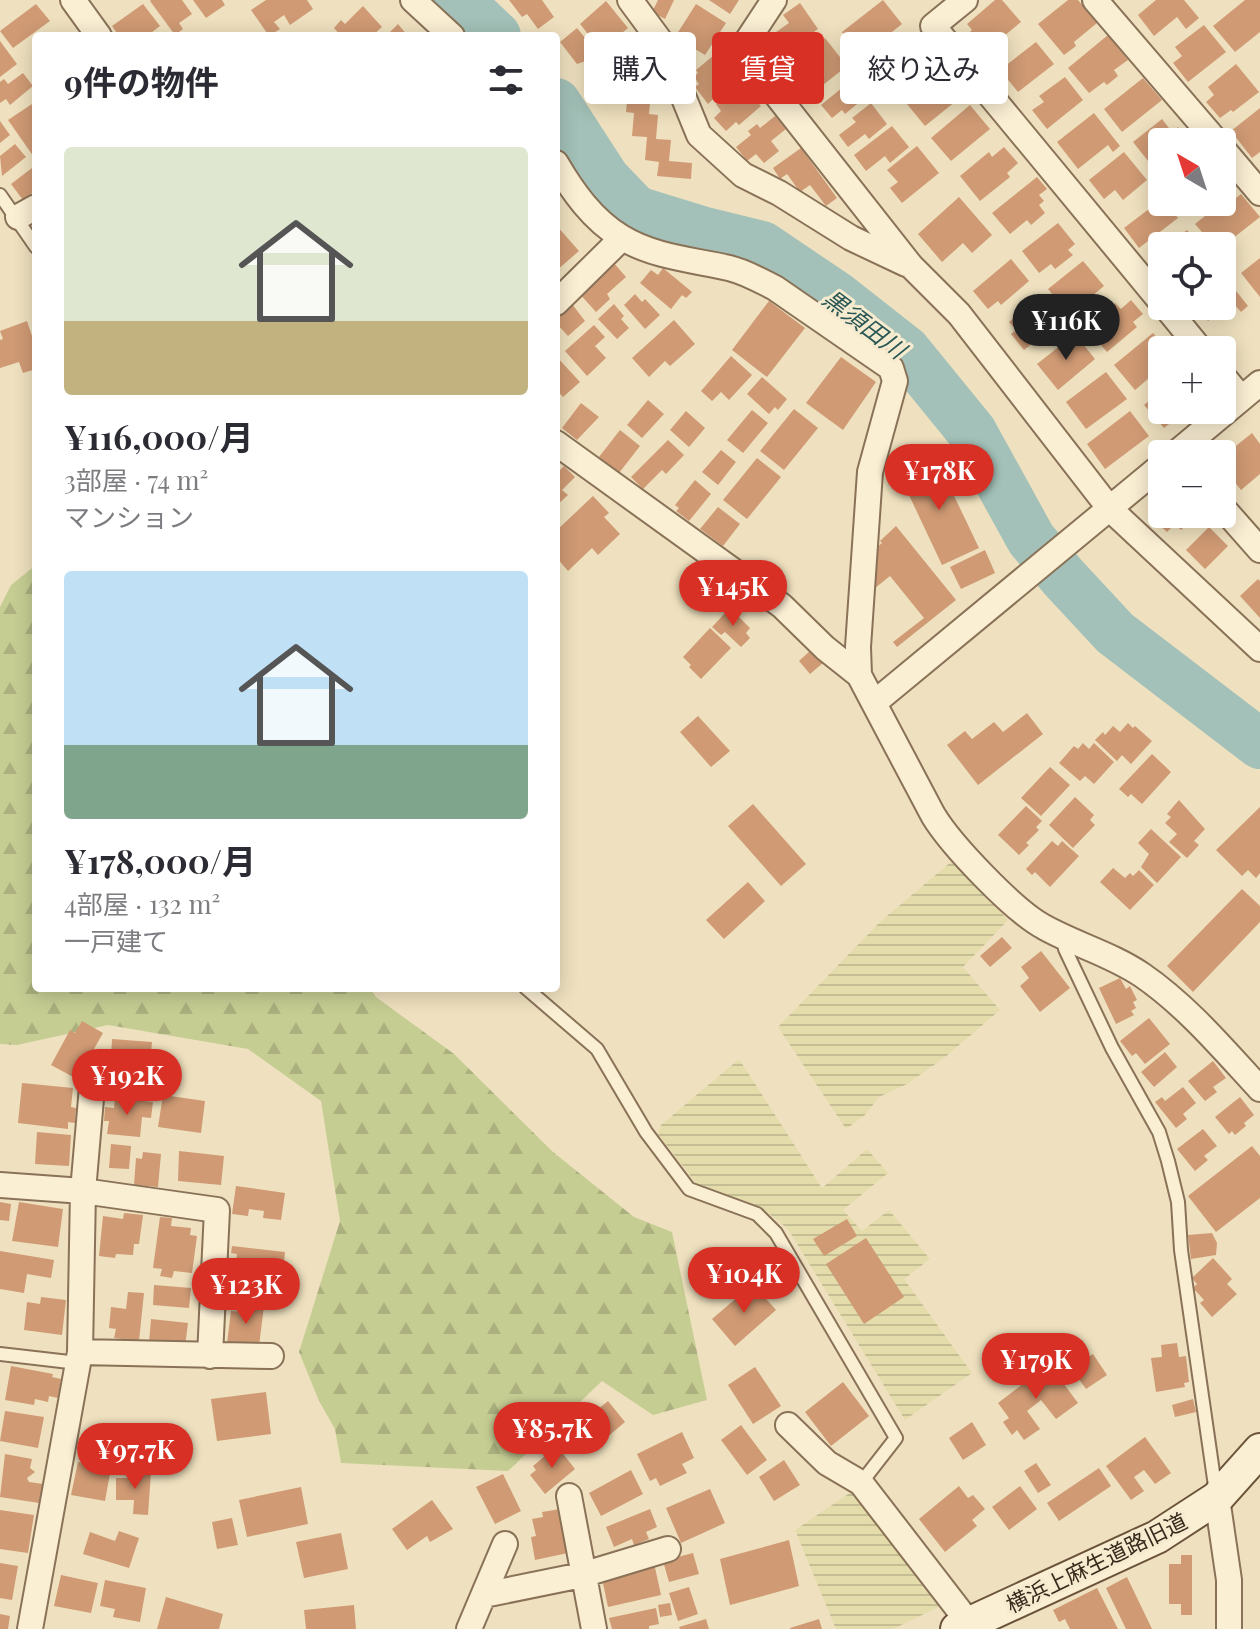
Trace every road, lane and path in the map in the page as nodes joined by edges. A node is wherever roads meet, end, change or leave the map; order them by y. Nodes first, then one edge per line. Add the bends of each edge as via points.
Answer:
1 (73, 0) edge
2 (413, 0) edge
3 (630, 0) edge
4 (774, 0) edge
5 (965, 0) edge
6 (1095, 0) edge
7 (96, 32) edge
8 (448, 32) edge
9 (1205, 128) edge
10 (1236, 165) edge
11 (560, 170) edge
12 (1260, 193) edge
13 (0, 195) edge
14 (27, 212) edge
15 (32, 231) edge
16 (622, 238) junction
17 (911, 266) junction
18 (1148, 286) edge
19 (560, 299) edge
20 (1176, 320) edge
21 (1189, 336) edge
22 (1250, 391) edge
23 (1192, 440) edge
24 (560, 446) edge
25 (1148, 477) edge
26 (1104, 513) junction
27 (1236, 523) edge
28 (1260, 550) edge
29 (1260, 649) edge
30 (859, 675) junction
31 (874, 703) junction
32 (1063, 937) junction
33 (531, 992) edge
34 (92, 1087) dead end
35 (1260, 1089) edge
36 (0, 1185) edge
37 (83, 1191) junction
38 (0, 1354) edge
39 (210, 1356) junction
40 (271, 1356) dead end
41 (79, 1358) junction
42 (788, 1425) dead end
43 (1260, 1450) edge
44 (861, 1483) junction
45 (569, 1496) dead end
46 (1217, 1498) junction
47 (505, 1544) dead end
48 (668, 1549) dead end
49 (582, 1575) junction
50 (484, 1595) junction
51 (963, 1626) edge
52 (30, 1629) edge
53 (469, 1629) edge
54 (594, 1629) edge
55 (1229, 1629) edge

1 - 7 street
2 - 8 street
3 - 17 street via 661,42 699,135 743,175
4 - 17 street via 741,50
5 - 18 street via 933,26
6 - 9 street
10 - 12 street
11 - 16 street via 594,216
13 - 14 lane
14 - 15 lane
16 - 19 street
16 - 30 street via 756,278 891,368 895,381 870,472
17 - 26 street via 959,314
20 - 21 street
22 - 23 street
24 - 30 street via 782,606
25 - 26 street
26 - 29 street
26 - 31 street
27 - 28 street
30 - 31 street
31 - 32 street via 942,831 1014,905
32 - 35 street via 1110,955 1164,991
32 - 46 lane via 1112,1048 1159,1132 1168,1161
33 - 44 lane via 597,1049 646,1132 689,1189 757,1214 776,1233 896,1438
34 - 37 street
36 - 37 street
37 - 39 street via 217,1210
37 - 41 street
38 - 41 lane
39 - 40 street
39 - 41 street
41 - 52 street
42 - 44 street via 827,1463
43 - 46 street, 横浜上麻生道路旧道
44 - 51 street
45 - 49 street
46 - 51 street, 横浜上麻生道路旧道 via 1157,1537
46 - 55 street via 1229,1580
47 - 50 street
48 - 49 street
49 - 50 street
49 - 54 street
50 - 53 street

